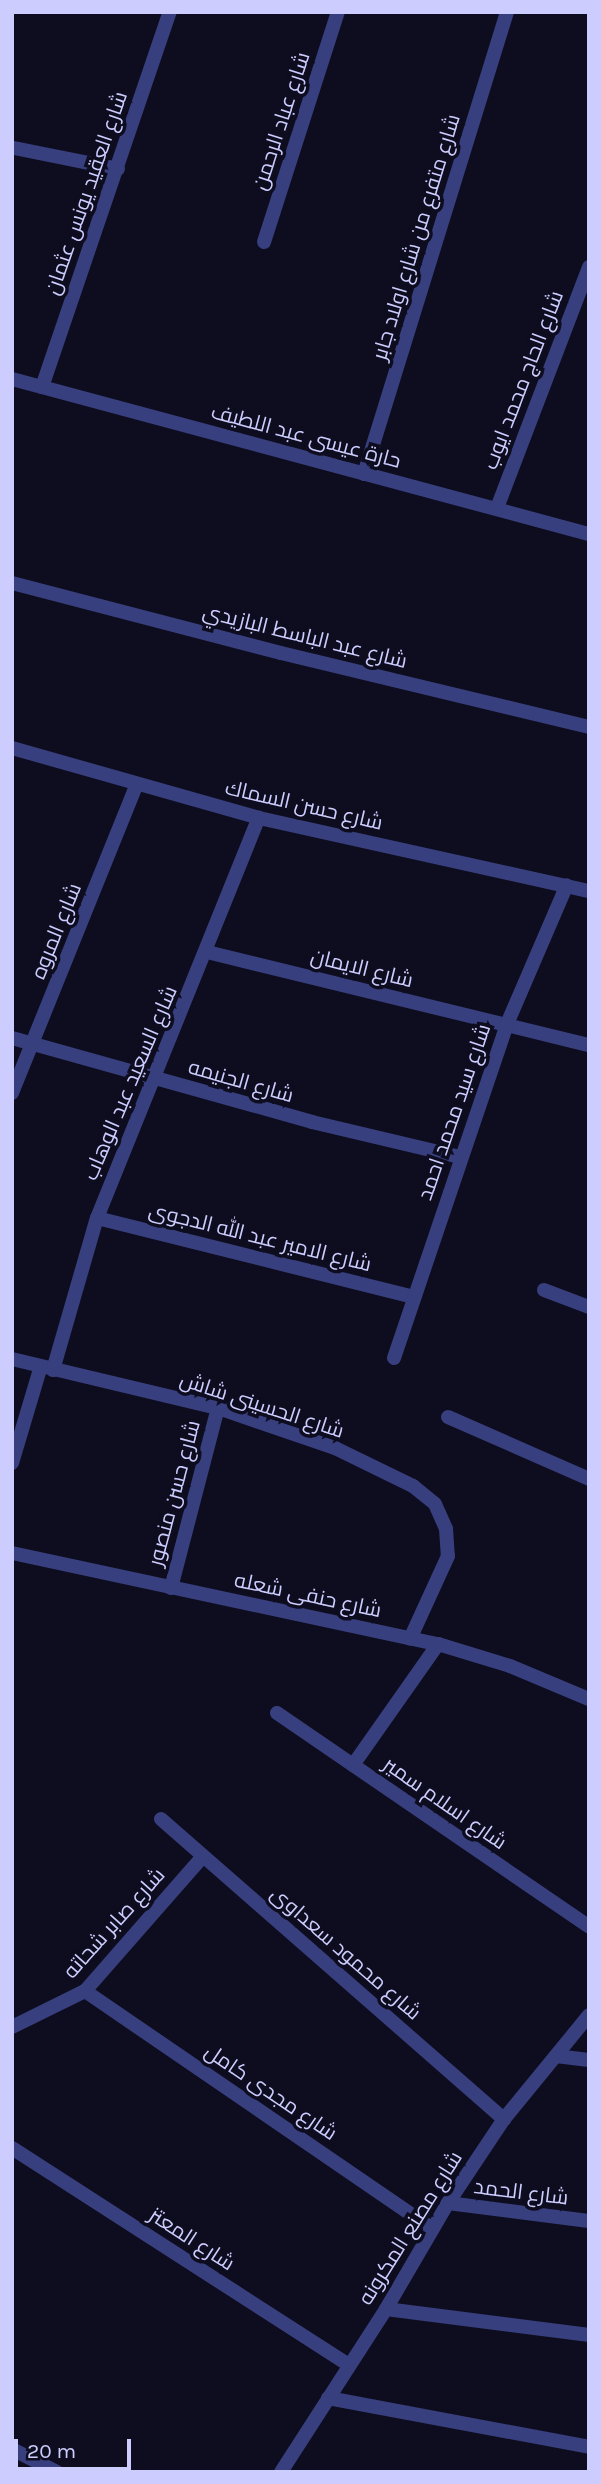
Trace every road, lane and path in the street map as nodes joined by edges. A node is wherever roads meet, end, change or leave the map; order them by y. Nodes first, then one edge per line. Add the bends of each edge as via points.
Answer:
1 (170, 12) edge
2 (338, 12) edge
3 (508, 12) edge
4 (15, 148) dead end
5 (118, 169) junction
6 (264, 242) dead end
7 (589, 267) edge
8 (12, 379) edge
9 (42, 387) junction
10 (364, 474) junction
11 (497, 508) junction
12 (589, 534) edge
13 (12, 583) edge
14 (589, 727) edge
15 (12, 748) edge
16 (137, 784) junction
17 (260, 818) junction
18 (567, 885) junction
19 (589, 891) edge
20 (207, 952) junction
21 (507, 1024) junction
22 (12, 1038) edge
23 (33, 1044) junction
24 (589, 1045) edge
25 (155, 1079) junction
26 (12, 1093) edge
27 (460, 1157) junction
28 (97, 1218) junction
29 (544, 1290) dead end
30 (414, 1297) junction
31 (589, 1307) edge
32 (394, 1358) dead end
33 (12, 1359) edge
34 (47, 1368) junction
35 (218, 1408) junction
36 (448, 1418) dead end
37 (12, 1463) edge
38 (589, 1479) edge
39 (12, 1553) edge
40 (171, 1588) junction
41 (410, 1639) junction
42 (438, 1644) junction
43 (589, 1699) edge
44 (277, 1713) dead end
45 (353, 1765) junction
46 (161, 1819) dead end
47 (203, 1856) junction
48 (589, 1927) edge
49 (85, 1991) junction
50 (589, 2015) edge
51 (12, 2027) edge
52 (556, 2056) junction
53 (589, 2060) edge
54 (504, 2119) junction
55 (12, 2148) edge
56 (447, 2203) junction
57 (589, 2221) edge
58 (432, 2229) junction
59 (386, 2309) junction
60 (589, 2335) edge
61 (349, 2365) junction
62 (328, 2398) junction
63 (589, 2447) edge
64 (12, 2449) edge
65 (57, 2472) edge
66 (281, 2472) edge

1 - 5 street, شارع العقيد يونس عثمان
2 - 6 street, شارع عباد الرحمن
3 - 10 street, شارع متفرع من شارع اولاد جابر
4 - 5 street
5 - 9 street, شارع العقيد يونس عثمان
7 - 11 street, شارع الحاج محمد ايوب
8 - 9 street, حارة عيسى عبد اللطيف
9 - 10 street, حارة عيسى عبد اللطيف
10 - 11 street, حارة عيسى عبد اللطيف
11 - 12 street, حارة عيسى عبد اللطيف
13 - 14 street, شارع عبد الباسط البازيدي
15 - 16 street, شارع حسن السماك
16 - 17 street, شارع حسن السماك
16 - 23 street, شارع المروه
17 - 18 street, شارع حسن السماك
17 - 20 street, شارع السعيد عبد الوهاب
18 - 19 street, شارع حسن السماك
18 - 21 street, شارع سيد محمد احمد
20 - 21 street, شارع الايمان
20 - 25 street, شارع السعيد عبد الوهاب
21 - 24 street, شارع الايمان
21 - 27 street, شارع سيد محمد احمد
22 - 23 street, شارع الجنيمه
23 - 25 street, شارع الجنيمه
23 - 26 street, شارع المروه
25 - 27 street, شارع الجنيمه
25 - 28 street, شارع السعيد عبد الوهاب
27 - 30 street, شارع سيد محمد احمد
28 - 30 street, شارع الامير عبد الله الدجوى
28 - 34 street, شارع السعيد عبد الوهاب
29 - 31 street
30 - 32 street, شارع سيد محمد احمد
33 - 34 street, شارع الحسينى شاش
34 - 35 street, شارع الحسينى شاش
34 - 37 street, شارع السعيد عبد الوهاب
35 - 40 street, شارع حسن منصور
35 - 41 street, شارع الحسينى شاش via 335,1448 413,1486 435,1504 446,1528 448,1556
36 - 38 street
39 - 40 street, شارع حنفى شعله
40 - 41 street, شارع حنفى شعله
41 - 42 street, شارع حنفى شعله
42 - 43 street, شارع حنفى شعله via 510,1666
42 - 45 street
44 - 45 street, شارع اسلام سمير
45 - 48 street, شارع اسلام سمير
46 - 47 street, شارع محمود سعداوى
47 - 49 street, شارع صابر شحاته
47 - 54 street, شارع محمود سعداوى
49 - 51 street, شارع صابر شحاته
49 - 58 street, شارع مجدى كامل
50 - 52 street, شارع مصنع المكرونه
52 - 53 street
52 - 54 street, شارع مصنع المكرونه
54 - 56 street, شارع مصنع المكرونه
55 - 61 street, شارع المعتز
56 - 57 street, شارع الحمد
56 - 58 street, شارع مصنع المكرونه
58 - 59 street, شارع مصنع المكرونه
59 - 60 street
59 - 61 street, شارع مصنع المكرونه
61 - 62 street, شارع مصنع المكرونه
62 - 63 street
62 - 66 street, شارع مصنع المكرونه
64 - 65 street

